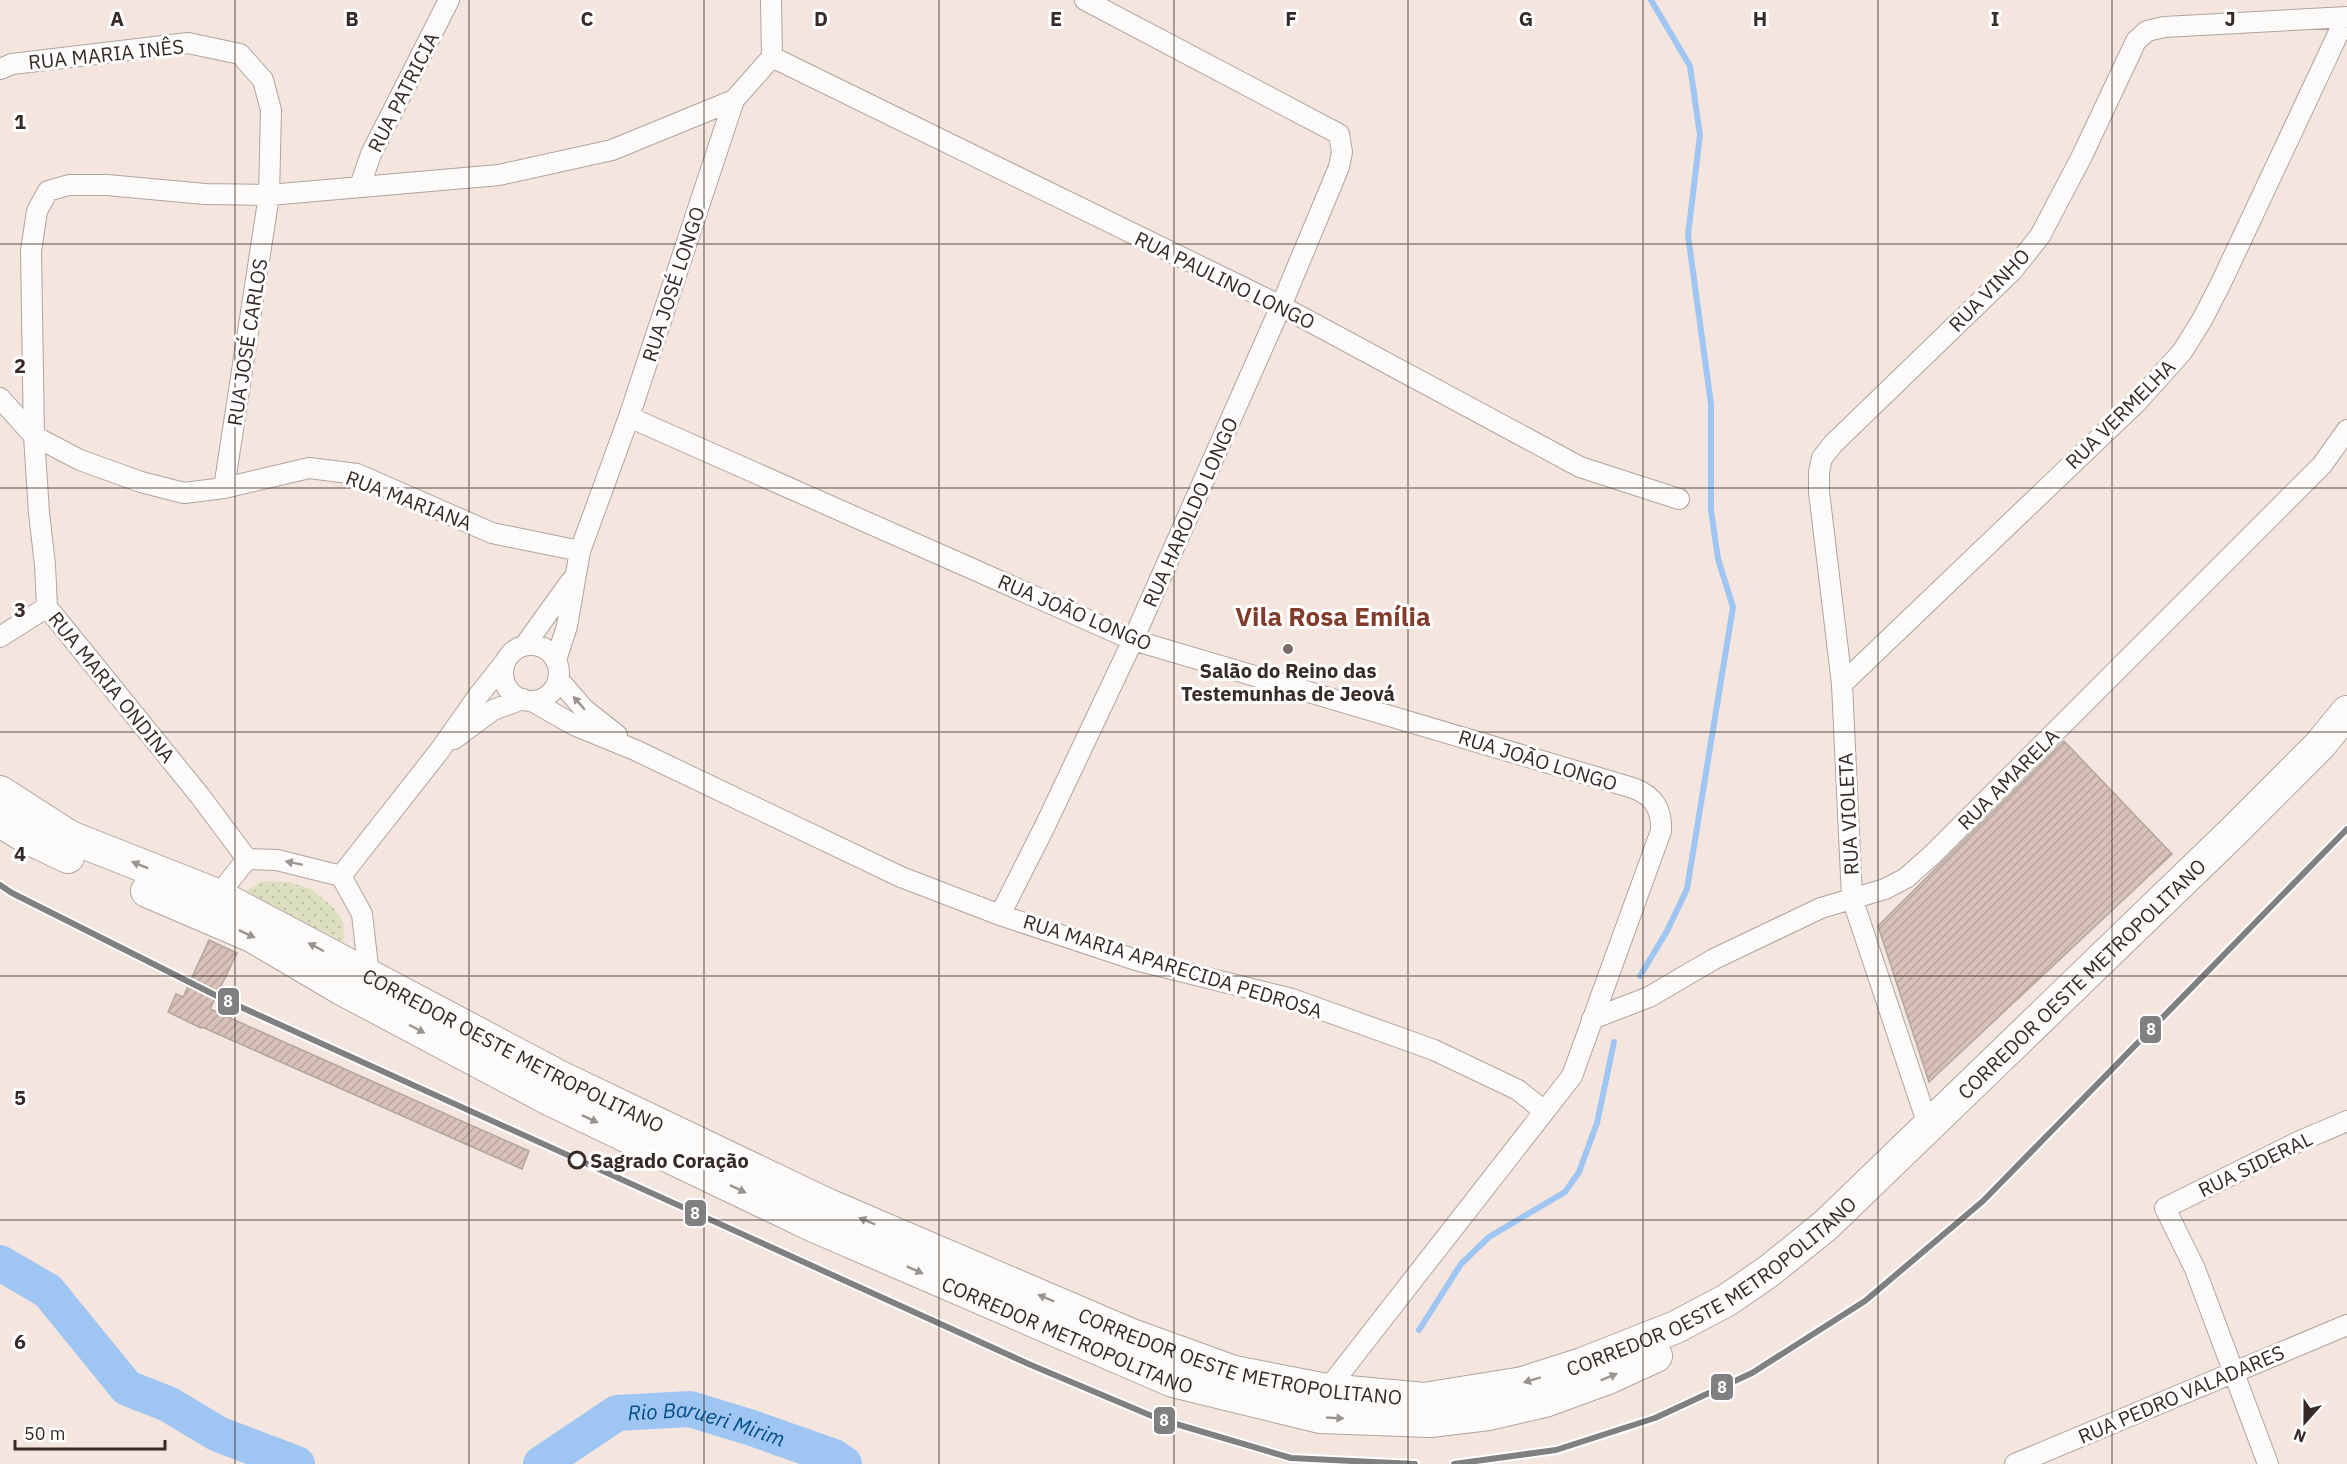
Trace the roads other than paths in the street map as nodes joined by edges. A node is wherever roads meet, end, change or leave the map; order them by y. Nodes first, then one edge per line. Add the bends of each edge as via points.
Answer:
1 (448, 0) edge
2 (771, 0) edge
3 (1085, 0) edge
4 (2346, 17) edge
5 (772, 57) junction
6 (0, 69) edge
7 (734, 100) junction
8 (360, 186) junction
9 (269, 195) junction
10 (1281, 306) junction
11 (0, 398) edge
12 (629, 417) junction
13 (2347, 430) edge
14 (34, 436) junction
15 (224, 488) junction
16 (1819, 492) joint
17 (1679, 499) dead end
18 (580, 551) junction
19 (574, 576) junction
20 (47, 607) junction
21 (0, 637) edge
22 (1133, 640) junction
23 (525, 645) junction
24 (505, 662) junction
25 (557, 669) junction
26 (1842, 684) junction
27 (527, 700) junction
28 (2347, 712) edge
29 (2347, 735) edge
30 (440, 750) junction
31 (635, 750) junction
32 (0, 780) edge
33 (0, 792) edge
34 (36, 817) junction
35 (0, 821) edge
36 (247, 860) junction
37 (341, 876) junction
38 (1852, 898) junction
39 (210, 905) junction
40 (1000, 915) junction
41 (318, 975) junction
42 (369, 975) junction
43 (1592, 1019) junction
44 (1544, 1111) junction
45 (2347, 1121) edge
46 (1928, 1125) junction
47 (2347, 1325) edge
48 (2234, 1373) junction
49 (1173, 1381) junction
50 (1327, 1390) junction
51 (2015, 1464) edge
52 (2268, 1464) edge

1 - 8 street, RUA PATRICIA via 371,154
2 - 5 street
3 - 10 street, RUA HAROLDO LONGO via 1339,134 1339,167
4 - 16 street, RUA VINHO via 2182,25 2147,31 2136,41 2040,236 2013,270 1833,444 1822,458
4 - 26 street, RUA VERMELHA via 2222,283 2182,352 2137,402
5 - 7 street, RUA JOSÉ LONGO
5 - 10 street, RUA PAULINO LONGO
6 - 9 street, RUA MARIA INÊS via 12,64 188,43 240,54 262,80 271,110
7 - 8 street via 612,150 499,175
7 - 12 street, RUA JOSÉ LONGO
8 - 9 street
9 - 14 street, RUA MARIA ONDINA via 107,185 69,185 48,191 37,211 31,251
9 - 15 street, RUA JOSÉ CARLOS
10 - 17 street, RUA PAULINO LONGO via 1580,466
10 - 22 street, RUA HAROLDO LONGO
11 - 14 street
12 - 18 street, RUA JOSÉ LONGO
12 - 22 street, RUA JOÃO LONGO
13 - 38 street, RUA AMARELA via 2322,465 1932,855 1906,878 1885,889
14 - 15 street, RUA MARIANA via 80,460 141,482 184,493
14 - 20 street, RUA MARIA ONDINA
15 - 18 street, RUA MARIANA via 309,468 357,474 492,532
16 - 26 street, RUA VIOLETA
18 - 19 street, RUA JOSÉ LONGO
19 - 23 street, RUA JOSÉ LONGO
19 - 25 street, RUA JOSÉ LONGO
20 - 21 street
20 - 36 street, RUA MARIA ONDINA
22 - 40 street, RUA HAROLDO LONGO
22 - 43 street, RUA JOÃO LONGO via 1633,788 1652,798 1659,810 1660,831
23 - 24 street, RUA JOSÉ LONGO
23 - 25 street via 543,647
24 - 27 street via 504,680 514,695
24 - 30 street, RUA JOSÉ LONGO
25 - 27 street, RUA JOSÉ LONGO via 555,687 549,694
31 -> 25 street, RUA MARIA APARECIDA PEDROSA via 584,709
26 - 38 street, RUA VIOLETA
27 - 30 street, RUA JOSÉ LONGO via 493,710
27 - 31 street, RUA MARIA APARECIDA PEDROSA
28 - 46 main road, CORREDOR OESTE METROPOLITANO via 2234,832
49 -> 29 main road, CORREDOR METROPOLITANO via 1320,1417 1430,1420 1489,1414 1545,1401 1608,1378 1746,1313 1809,1265 1948,1135 2264,823
30 - 37 street, RUA JOSÉ LONGO
31 - 40 street, RUA MARIA APARECIDA PEDROSA via 902,877
32 - 34 street
33 - 34 main road, CORREDOR OESTE METROPOLITANO
39 -> 34 main road, CORREDOR OESTE METROPOLITANO
35 - 39 main road, CORREDOR METROPOLITANO via 28,838
37 -> 36 street via 277,860
36 - 39 street
37 - 42 street via 362,914
38 - 43 street, RUA AMARELA via 1714,959 1649,997
38 - 46 street, RUA VIOLETA
39 -> 41 main road, CORREDOR METROPOLITANO via 252,936
42 -> 39 main road, CORREDOR OESTE METROPOLITANO
40 - 44 street, RUA MARIA APARECIDA PEDROSA via 1136,960 1292,999 1434,1050 1518,1090
41 - 42 main road via 355,981
41 -> 49 main road, CORREDOR METROPOLITANO via 549,1099 814,1226
50 -> 42 main road, CORREDOR OESTE METROPOLITANO via 1234,1372 1129,1334 828,1205 560,1077
43 - 44 street via 1572,1076
44 - 50 street
45 - 48 street, RUA SIDERAL via 2165,1208 2195,1269
46 -> 50 main road, CORREDOR OESTE METROPOLITANO via 1826,1225 1769,1271 1676,1327 1523,1383 1424,1398
47 - 48 street, RUA PEDRO VALADARES
48 - 51 street, RUA PEDRO VALADARES
48 - 52 street
49 - 50 main road via 1309,1400

